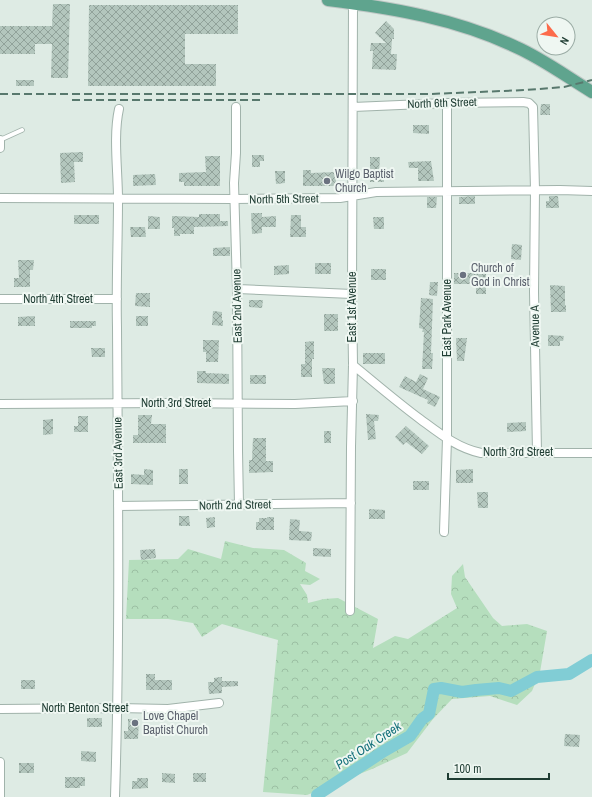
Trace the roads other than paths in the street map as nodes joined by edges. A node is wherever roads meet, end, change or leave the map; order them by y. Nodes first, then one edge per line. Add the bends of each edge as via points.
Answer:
1 (328, 0) edge
2 (353, 3) junction
3 (592, 92) edge
4 (447, 103) junction
5 (532, 105) joint
6 (236, 107) dead end
7 (353, 107) junction
8 (119, 109) dead end
9 (22, 130) dead end
10 (0, 140) edge
11 (0, 148) edge
12 (535, 190) junction
13 (447, 192) junction
14 (592, 192) edge
15 (352, 195) junction
16 (0, 198) edge
17 (118, 198) junction
18 (234, 199) junction
19 (238, 289) junction
20 (352, 294) junction
21 (0, 299) edge
22 (116, 299) junction
23 (353, 365) junction
24 (353, 401) junction
25 (117, 403) junction
26 (0, 404) edge
27 (238, 404) junction
28 (447, 439) junction
29 (537, 452) junction
30 (592, 453) edge
31 (351, 503) junction
32 (240, 504) junction
33 (118, 506) junction
34 (444, 532) dead end
35 (350, 611) dead end
36 (219, 703) dead end
37 (118, 708) junction
38 (0, 709) edge
39 (0, 762) edge
40 (0, 797) edge
41 (115, 797) edge

1 - 2 main road
2 - 3 main road via 439,19 482,32 517,47
2 - 7 street, East 1st Avenue
4 - 5 street, North 6th Street via 523,102
4 - 7 street, North 6th Street
4 - 13 street, East Park Avenue
5 - 12 street, Avenue A
6 - 18 street, East 2nd Avenue
7 - 15 street, East 1st Avenue
8 - 17 street, East 3rd Avenue
9 - 10 lane
10 - 11 street
12 - 13 street, North 5th Street
12 - 14 street, North 5th Street
12 - 29 street, Avenue A
13 - 15 street, North 5th Street via 376,192
13 - 28 street, East Park Avenue
15 - 18 street, North 5th Street via 340,198
15 - 20 street, East 1st Avenue
16 - 17 street, North 5th Street
17 - 18 street, North 5th Street
17 - 22 street, East 3rd Avenue
18 - 19 street, East 2nd Avenue
19 - 20 street
19 - 27 street, East 2nd Avenue
20 - 23 street, East 1st Avenue
21 - 22 street, North 4th Street
22 - 25 street, East 3rd Avenue
23 - 24 street, East 1st Avenue
23 - 28 street, North 3rd Street
24 - 27 street, North 3rd Street
24 - 31 street, East 1st Avenue
25 - 26 street, North 3rd Street
25 - 27 street, North 3rd Street
25 - 33 street, East 3rd Avenue
27 - 32 street, East 2nd Avenue
28 - 29 street, North 3rd Street via 481,453
28 - 34 street, East Park Avenue
29 - 30 street, North 3rd Street
31 - 32 street, North 2nd Street
31 - 35 street, East 1st Avenue
32 - 33 street, North 2nd Street
33 - 37 street, East 3rd Avenue
36 - 37 street, North Benton Street via 168,709
37 - 38 street, North Benton Street
37 - 41 street, East 3rd Avenue
39 - 40 street

